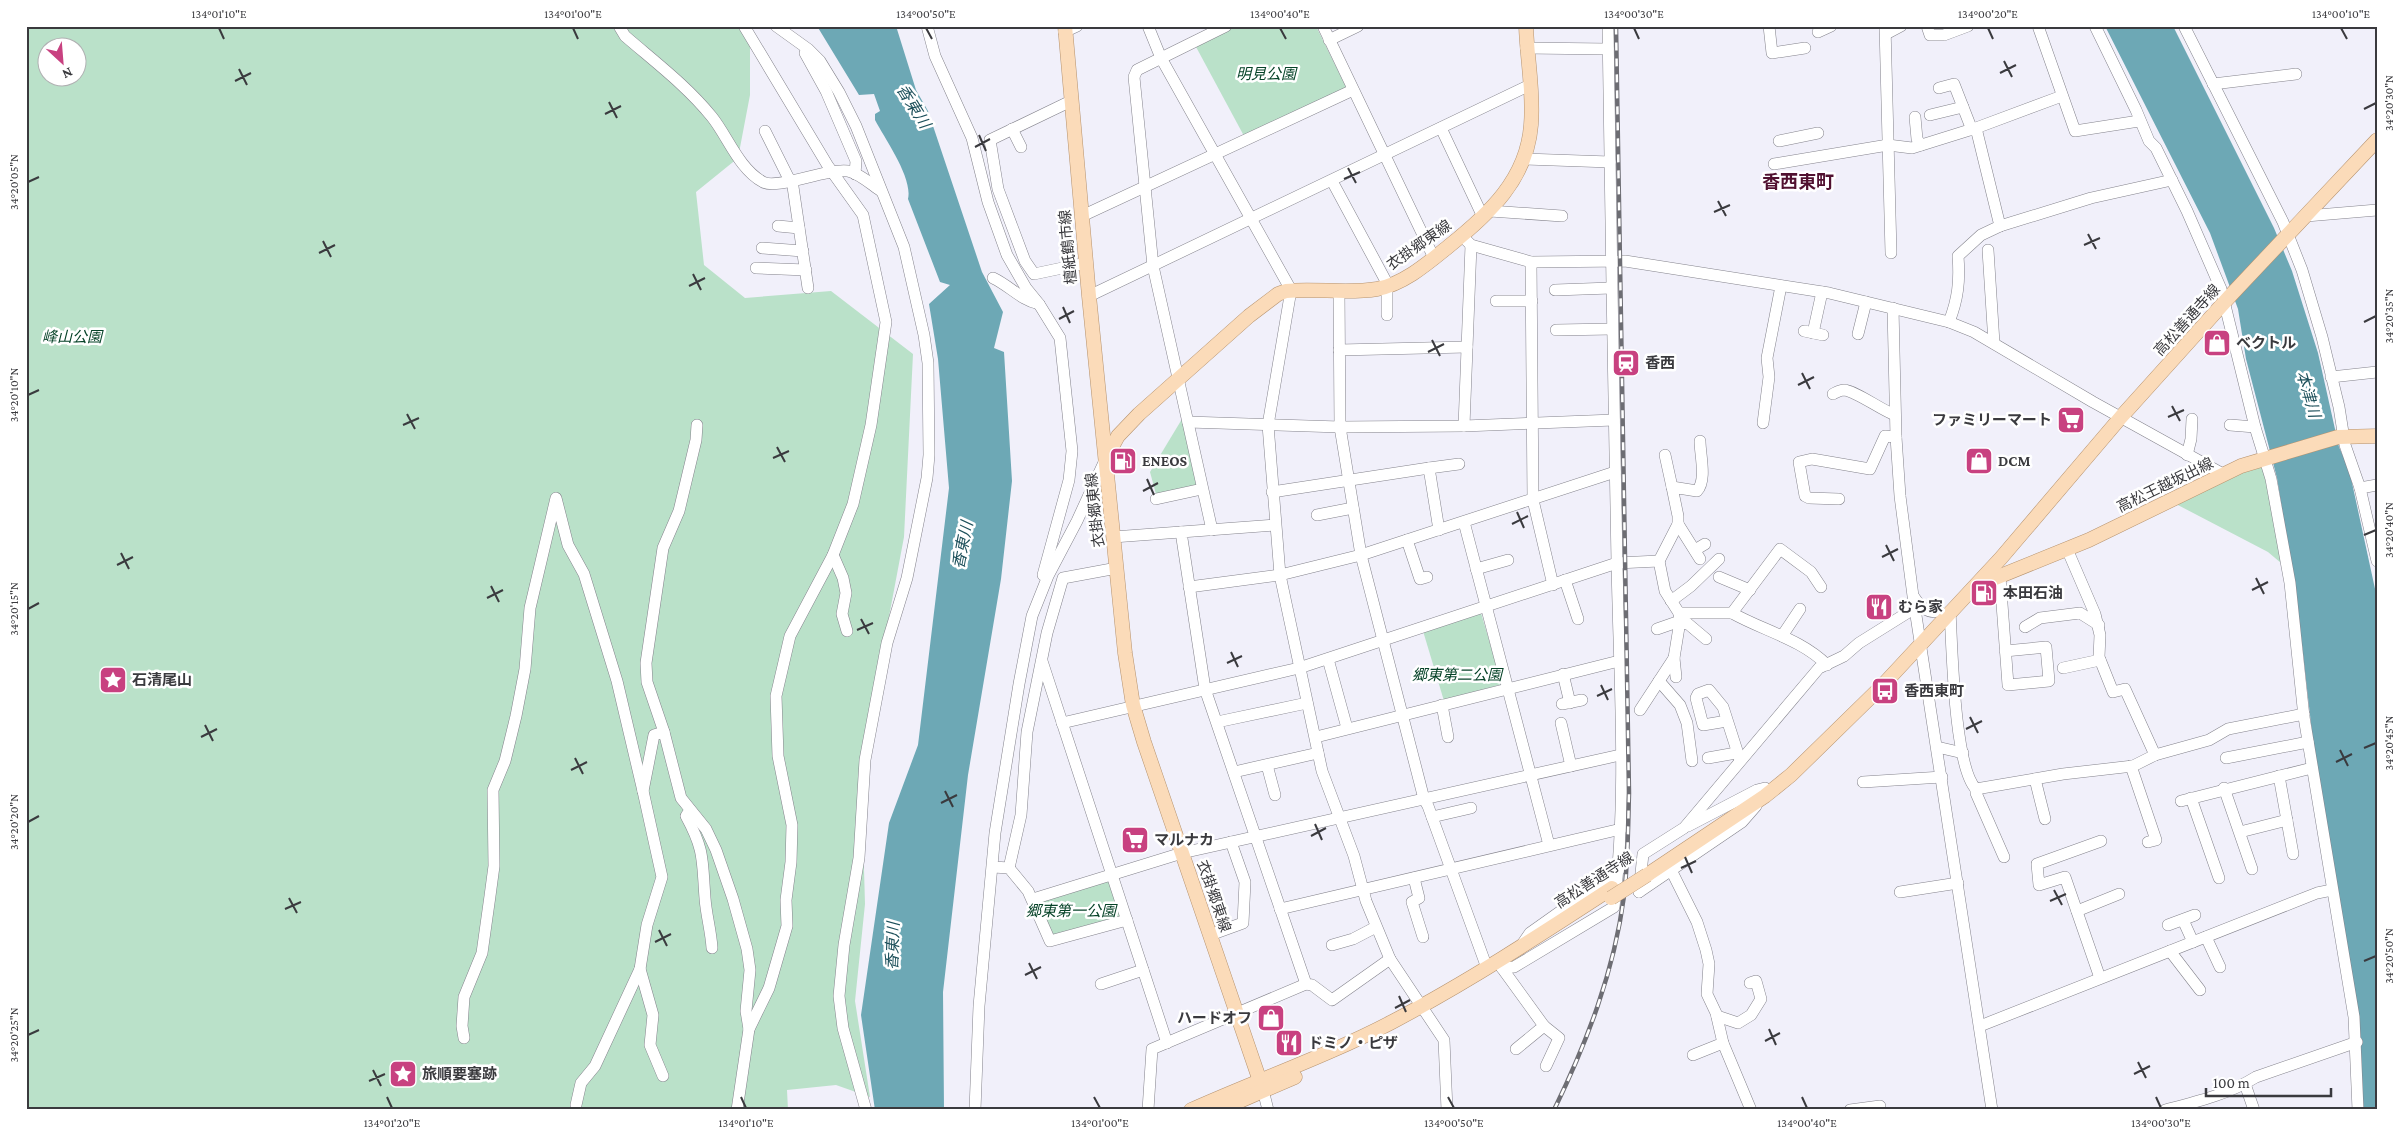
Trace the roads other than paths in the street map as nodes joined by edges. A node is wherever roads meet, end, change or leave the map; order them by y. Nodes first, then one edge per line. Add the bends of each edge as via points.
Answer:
1 (619, 26) edge
2 (744, 26) edge
3 (776, 26) edge
4 (928, 26) edge
5 (1148, 26) edge
6 (1226, 26) edge
7 (1323, 26) edge
8 (1358, 26) edge
9 (1526, 26) edge
10 (1608, 26) edge
11 (1769, 26) edge
12 (1831, 26) edge
13 (1901, 26) edge
14 (1968, 26) edge
15 (2038, 26) edge
16 (2095, 26) edge
17 (2188, 27) edge
18 (1067, 28) edge
19 (1931, 29) edge
20 (1886, 30) edge
21 (1818, 32) dead end
22 (1329, 40) junction
23 (803, 46) junction
24 (1526, 48) junction
25 (1805, 48) dead end
26 (1608, 49) junction
27 (1161, 58) junction
28 (2296, 74) dead end
29 (2213, 84) junction
30 (1530, 85) junction
31 (1939, 88) dead end
32 (1353, 90) junction
33 (2062, 96) junction
34 (1071, 101) junction
35 (1962, 107) junction
36 (1930, 115) dead end
37 (1915, 117) dead end
38 (2139, 121) junction
39 (1442, 128) junction
40 (1012, 129) junction
41 (1974, 129) junction
42 (765, 131) dead end
43 (1818, 133) dead end
44 (1806, 136) junction
45 (2377, 140) edge
46 (1780, 141) dead end
47 (1888, 145) junction
48 (1922, 145) junction
49 (1021, 147) dead end
50 (1215, 153) junction
51 (1385, 156) junction
52 (1525, 158) junction
53 (1812, 158) junction
54 (1610, 162) junction
55 (1774, 164) dead end
56 (835, 173) junction
57 (855, 174) junction
58 (2172, 180) junction
59 (791, 181) junction
60 (1332, 181) junction
61 (1144, 186) junction
62 (881, 191) junction
63 (2377, 210) edge
64 (1486, 214) junction
65 (1082, 216) junction
66 (1562, 216) dead end
67 (2306, 216) junction
68 (1252, 220) junction
69 (778, 226) dead end
70 (2000, 226) junction
71 (799, 228) junction
72 (2285, 237) junction
73 (1466, 240) junction
74 (762, 248) dead end
75 (1988, 250) dead end
76 (803, 251) junction
77 (1891, 253) dead end
78 (1434, 258) junction
79 (1611, 260) junction
80 (1532, 262) junction
81 (1086, 264) junction
82 (1153, 266) junction
83 (756, 268) dead end
84 (806, 270) junction
85 (910, 270) junction
86 (993, 278) dead end
87 (1387, 286) junction
88 (1781, 286) junction
89 (808, 288) dead end
90 (1612, 288) junction
91 (1291, 290) junction
92 (1338, 290) junction
93 (1555, 290) dead end
94 (1822, 292) junction
95 (925, 294) dead end
96 (1089, 296) junction
97 (2228, 299) junction
98 (1496, 301) dead end
99 (1532, 301) junction
100 (1866, 302) junction
101 (1039, 304) junction
102 (1893, 308) junction
103 (1387, 315) dead end
104 (1949, 322) junction
105 (1612, 329) junction
106 (1556, 330) dead end
107 (1813, 333) dead end
108 (1858, 334) dead end
109 (1994, 343) junction
110 (1467, 347) junction
111 (1339, 350) junction
112 (2377, 372) edge
113 (2331, 377) junction
114 (1178, 380) junction
115 (1833, 394) dead end
116 (1895, 415) junction
117 (2121, 417) junction
118 (2192, 419) dead end
119 (1614, 420) junction
120 (1188, 422) junction
121 (1532, 423) junction
122 (1763, 423) dead end
123 (697, 425) dead end
124 (1268, 425) junction
125 (2230, 425) dead end
126 (1464, 426) junction
127 (1340, 427) junction
128 (2255, 427) junction
129 (1896, 436) junction
130 (2377, 436) edge
131 (2341, 437) junction
132 (1696, 447) dead end
133 (1665, 454) dead end
134 (2187, 455) junction
135 (2266, 457) junction
136 (1106, 458) junction
137 (1459, 464) dead end
138 (1429, 468) junction
139 (1615, 472) junction
140 (2223, 474) junction
141 (1348, 481) junction
142 (2377, 485) edge
143 (1672, 487) junction
144 (1202, 488) junction
145 (2360, 488) junction
146 (1272, 492) junction
147 (1156, 499) dead end
148 (1839, 499) dead end
149 (1533, 500) junction
150 (1353, 508) junction
151 (1317, 515) dead end
152 (1464, 522) junction
153 (1678, 524) junction
154 (1275, 526) junction
155 (1212, 530) junction
156 (1439, 530) junction
157 (1181, 532) junction
158 (1113, 537) junction
159 (1407, 540) junction
160 (1706, 544) dead end
161 (2067, 549) junction
162 (833, 555) junction
163 (1361, 555) junction
164 (1719, 558) dead end
165 (1508, 560) dead end
166 (1659, 561) junction
167 (2377, 561) edge
168 (1617, 563) junction
169 (1999, 566) junction
170 (1117, 568) junction
171 (1476, 569) junction
172 (1280, 575) junction
173 (1427, 577) dead end
174 (1719, 577) dead end
175 (1565, 580) junction
176 (1553, 584) junction
177 (1974, 586) junction
178 (1189, 587) junction
179 (1821, 587) dead end
180 (1750, 590) junction
181 (1954, 593) junction
182 (1913, 596) junction
183 (1671, 601) junction
184 (1487, 607) junction
185 (1914, 608) junction
186 (1800, 609) dead end
187 (1732, 614) junction
188 (1942, 615) junction
189 (1032, 616) junction
190 (1578, 619) dead end
191 (1680, 619) junction
192 (2099, 624) junction
193 (2025, 627) dead end
194 (1657, 629) dead end
195 (847, 631) dead end
196 (1920, 632) junction
197 (1782, 636) junction
198 (1706, 639) dead end
199 (1383, 642) junction
200 (2005, 651) junction
201 (1674, 658) junction
202 (1328, 659) junction
203 (2100, 660) junction
204 (1042, 661) junction
205 (1619, 661) junction
206 (1827, 665) junction
207 (1299, 668) junction
208 (2064, 668) dead end
209 (1562, 674) junction
210 (1676, 677) dead end
211 (1659, 681) junction
212 (1508, 687) junction
213 (1205, 689) junction
214 (1582, 700) dead end
215 (1307, 703) junction
216 (1133, 705) junction
217 (1442, 705) junction
218 (1640, 710) dead end
219 (2304, 714) junction
220 (1401, 715) junction
221 (1727, 721) junction
222 (1217, 722) junction
223 (1703, 722) junction
224 (1062, 723) junction
225 (1561, 723) dead end
226 (1687, 725) junction
227 (1347, 728) junction
228 (664, 732) junction
229 (1448, 737) dead end
230 (1316, 738) junction
231 (2308, 742) junction
232 (1937, 747) junction
233 (1318, 753) junction
234 (1963, 753) junction
235 (1620, 755) junction
236 (2155, 755) junction
237 (1738, 757) junction
238 (1708, 758) dead end
239 (2226, 758) dead end
240 (1692, 761) dead end
241 (1266, 764) junction
242 (1571, 766) junction
243 (2131, 766) junction
244 (2312, 768) junction
245 (1234, 772) junction
246 (1532, 775) junction
247 (2279, 776) junction
248 (1942, 777) junction
249 (2035, 779) junction
250 (1863, 782) dead end
251 (2224, 788) junction
252 (1976, 789) junction
253 (643, 791) junction
254 (1765, 792) junction
255 (1275, 796) dead end
256 (1424, 799) junction
257 (1471, 808) dead end
258 (690, 810) junction
259 (1432, 817) junction
260 (1338, 818) junction
261 (2045, 819) dead end
262 (2287, 820) junction
263 (1684, 828) junction
264 (1621, 829) junction
265 (2240, 832) junction
266 (1255, 837) junction
267 (2101, 841) dead end
268 (1231, 842) junction
269 (2148, 842) dead end
270 (1549, 845) junction
271 (1182, 853) junction
272 (2293, 854) dead end
273 (2004, 857) dead end
274 (993, 867) junction
275 (1009, 868) junction
276 (1450, 869) junction
277 (2252, 869) dead end
278 (1619, 870) junction
279 (1671, 870) junction
280 (1112, 875) junction
281 (1414, 878) junction
282 (2219, 878) dead end
283 (1958, 883) junction
284 (1363, 890) junction
285 (2332, 890) junction
286 (1900, 892) dead end
287 (1611, 893) junction
288 (2119, 894) dead end
289 (1033, 899) junction
290 (1280, 909) junction
291 (2077, 911) junction
292 (2195, 915) dead end
293 (1127, 920) junction
294 (2183, 920) junction
295 (2168, 925) dead end
296 (1376, 927) junction
297 (1210, 935) junction
298 (1423, 937) dead end
299 (2206, 937) junction
300 (2194, 942) junction
301 (1332, 944) dead end
302 (712, 948) dead end
303 (1520, 948) junction
304 (2170, 951) junction
305 (1390, 959) junction
306 (2220, 967) dead end
307 (1487, 968) junction
308 (1502, 968) junction
309 (640, 969) junction
310 (1143, 970) junction
311 (2100, 978) junction
312 (1750, 983) dead end
313 (1101, 984) dead end
314 (1306, 984) junction
315 (2200, 990) dead end
316 (1423, 1010) junction
317 (1237, 1014) junction
318 (1716, 1016) junction
319 (1544, 1026) junction
320 (1980, 1026) junction
321 (749, 1029) junction
322 (464, 1038) dead end
323 (2357, 1042) junction
324 (1167, 1043) junction
325 (1723, 1043) junction
326 (1516, 1049) dead end
327 (1693, 1055) dead end
328 (1546, 1066) dead end
329 (663, 1076) dead end
330 (1262, 1084) junction
331 (2246, 1084) junction
332 (576, 1105) dead end
333 (1880, 1106) dead end
334 (2172, 1109) edge
335 (738, 1110) edge
336 (866, 1110) edge
337 (975, 1110) edge
338 (1148, 1110) edge
339 (1191, 1110) edge
340 (1219, 1110) edge
341 (1268, 1110) edge
342 (1447, 1110) edge
343 (1751, 1110) edge
344 (1850, 1110) edge
345 (1992, 1110) edge
346 (2254, 1110) edge
347 (2358, 1110) edge

1 - 59 street via 625,36 712,117 752,174 764,183 774,185
2 - 56 street
3 - 23 street
4 - 101 street via 935,56 972,138 997,230 1016,273
5 - 27 street
6 - 27 street
7 - 22 street
8 - 22 street
9 - 24 main road, 衣掛郷東線
10 - 26 street
11 - 25 street via 1772,53
12 - 21 street
13 - 20 street
14 - 19 street via 1944,35
15 - 33 street
16 - 38 street
17 - 29 street
18 - 34 main road, 檀紙鶴市線
20 - 47 street
22 - 32 street
23 - 57 street via 856,161
23 - 62 street via 820,62 839,92
24 - 26 street
24 - 30 main road, 衣掛郷東線
26 - 54 street
27 - 50 street
27 - 61 street via 1136,70 1134,77
28 - 29 street
29 - 72 street
30 - 39 street
30 - 52 main road, 衣掛郷東線 via 1531,125
31 - 35 street via 1954,84
32 - 50 street
32 - 51 street
33 - 38 street via 2075,131
33 - 41 street
34 - 40 street
34 - 65 main road, 檀紙鶴市線
35 - 36 street
35 - 41 street
37 - 48 street via 1917,139
38 - 58 street
39 - 51 street
39 - 64 street
40 - 49 street
40 - 81 street via 990,140 989,144 998,189 1026,261 1034,274
41 - 48 street
41 - 70 street
42 - 59 street
43 - 44 street
44 - 46 street
44 - 53 street
45 - 67 main road, 高松善通寺線
47 - 48 street via 1912,148
47 - 53 street
47 - 77 street
50 - 61 street
50 - 68 street
51 - 60 street
51 - 78 street
52 - 54 street
52 - 64 main road, 衣掛郷東線 via 1512,184
53 - 55 street
54 - 79 street
56 - 57 street via 848,171
56 - 59 street via 813,174
56 - 162 street via 863,215 886,322 871,425 853,504
57 - 62 street
58 - 70 street via 2091,198
58 - 97 street
59 - 71 street
60 - 68 street
60 - 87 street
61 - 65 street
61 - 82 street
62 - 85 street via 896,224
63 - 67 street
64 - 66 street
64 - 73 main road, 衣掛郷東線
65 - 81 main road, 檀紙鶴市線
67 - 72 main road, 高松善通寺線
68 - 82 street
68 - 91 street
69 - 71 street
70 - 104 street via 1981,236 1958,256 1958,292
71 - 76 street
72 - 97 main road, 高松善通寺線
72 - 113 street via 2307,287
73 - 78 main road, 衣掛郷東線
73 - 80 street
73 - 110 street
74 - 76 street
75 - 109 street via 1984,263
76 - 84 street
78 - 87 main road, 衣掛郷東線
79 - 80 street
79 - 88 street
79 - 90 street
80 - 99 street
81 - 96 main road, 檀紙鶴市線
82 - 96 street
82 - 114 street
83 - 84 street
84 - 89 street
85 - 95 street
85 - 336 street via 928,363 927,478 907,578 887,643 865,760 859,858 839,996 844,1028
86 - 101 street via 1027,301
87 - 92 main road, 衣掛郷東線
87 - 103 street
88 - 94 street
88 - 122 street via 1768,358
90 - 93 street
90 - 105 street
91 - 92 main road, 衣掛郷東線
91 - 114 main road, 衣掛郷東線 via 1267,302
91 - 124 street
92 - 111 street
94 - 100 street
94 - 107 street
96 - 136 main road, 檀紙鶴市線
97 - 117 main road, 高松善通寺線
97 - 128 street
98 - 99 street
99 - 121 street
100 - 102 street
100 - 108 street
101 - 189 street via 1060,338 1072,451 1068,480
102 - 104 street
102 - 116 street
104 - 109 street
105 - 106 street
105 - 119 street
109 - 117 street
110 - 111 street
110 - 126 street
111 - 127 street
112 - 113 street
113 - 131 street
114 - 120 street
114 - 136 main road, 衣掛郷東線 via 1118,436
115 - 116 street via 1847,390
116 - 129 street
117 - 134 street
117 - 169 main road, 高松善通寺線 via 2027,526
118 - 134 street
119 - 121 street
119 - 139 street
120 - 124 street
120 - 144 street
121 - 126 street
121 - 149 street
123 - 228 street via 679,511 664,548 646,663 647,682
124 - 127 street
124 - 146 street
125 - 128 street
126 - 127 street
127 - 141 street
128 - 135 street
129 - 148 street via 1885,436 1870,469 1812,459 1799,462 1805,496
129 - 182 street
130 - 131 main road, 高松王越坂出線
131 - 135 main road, 高松王越坂出線
131 - 145 street
132 - 143 street via 1702,481 1700,488 1697,491
133 - 143 street
134 - 140 street
135 - 140 main road, 高松王越坂出線
135 - 219 street via 2290,583
136 - 158 main road, 衣掛郷東線
136 - 189 street
137 - 138 street
138 - 141 street
138 - 156 street
139 - 149 street
139 - 168 street
140 - 161 main road, 高松王越坂出線
141 - 146 street
141 - 150 street
142 - 145 street
143 - 153 street
144 - 147 street
144 - 155 street
145 - 167 street
146 - 154 street
149 - 152 street
149 - 176 street
150 - 151 street
150 - 163 street
152 - 156 street
152 - 171 street
153 - 160 street via 1697,554
153 - 166 street
154 - 155 street
154 - 172 street
155 - 157 street
156 - 159 street
157 - 158 street
157 - 178 street
158 - 170 main road, 衣掛郷東線
159 - 163 street
159 - 173 street via 1420,579
161 - 169 main road, 高松王越坂出線
161 - 192 street
162 - 195 street via 846,593 842,614
162 - 321 street via 790,636 776,696 778,756 792,825 787,926 769,988
163 - 172 street
163 - 199 street
164 - 183 street
165 - 171 street
166 - 168 street
166 - 183 street via 1665,591
168 - 175 street
168 - 205 street
169 - 177 main road, 高松善通寺線
169 - 181 main road, 高松善通寺線
169 - 200 street
170 - 204 street via 1063,578 1046,633
170 - 216 main road, 衣掛郷東線
171 - 184 street
172 - 178 street
172 - 207 street
174 - 180 street
175 - 176 street
175 - 190 street
176 - 184 street
177 - 181 main road, 高松善通寺線
177 - 188 main road, 高松善通寺線
178 - 213 street
179 - 180 street via 1811,572 1780,549
180 - 187 street
181 - 188 main road, 高松善通寺線
182 - 185 street
182 - 188 street via 1923,608
183 - 191 street
184 - 199 street
184 - 212 street
185 - 196 street
185 - 206 street
186 - 197 street
187 - 191 street
187 - 197 street
188 - 196 main road, 高松善通寺線
188 - 234 street
189 - 274 street via 995,833
191 - 194 street
191 - 198 street
191 - 201 street
192 - 193 street via 2080,613 2040,618
192 - 203 street
196 - 232 street
196 - 254 main road, 高松善通寺線 via 1853,708
197 - 206 street via 1804,645
199 - 202 street
199 - 220 street
200 - 200 street via 2008,688 2051,681 2045,641
201 - 210 street
201 - 211 street
202 - 207 street
202 - 227 street
203 - 208 street
203 - 236 street via 2113,692 2125,689
204 - 224 street
204 - 275 street via 1027,732 1021,815
205 - 209 street
205 - 235 street
206 - 237 street via 1819,668
207 - 213 street
207 - 215 street
209 - 212 street
209 - 214 street via 1566,704
211 - 218 street
211 - 226 street via 1680,705
212 - 217 street
212 - 246 street
213 - 216 street
213 - 222 street
215 - 222 street
215 - 230 street
216 - 224 street
216 - 271 main road, 衣掛郷東線
217 - 220 street
217 - 229 street
219 - 231 street
219 - 236 street via 2228,729 2209,740
220 - 227 street
220 - 256 street
221 - 223 street via 1704,725
221 - 223 street via 1723,707 1709,690 1696,698
221 - 237 street
222 - 245 street
223 - 226 street
224 - 280 street
225 - 242 street
226 - 240 street
227 - 230 street
228 - 253 street via 654,735
228 - 258 street via 680,798
230 - 233 street
231 - 239 street
231 - 244 street
232 - 234 street
232 - 248 street
233 - 241 street
233 - 260 street
234 - 252 street
235 - 242 street
235 - 264 street
236 - 243 street
237 - 238 street
237 - 263 street
241 - 245 street
241 - 255 street
242 - 246 street
243 - 249 street
243 - 269 street via 2156,840
244 - 247 street
244 - 285 street
245 - 266 street
246 - 256 street
246 - 270 street
247 - 251 street
247 - 262 street
248 - 250 street
248 - 283 street
249 - 252 street
249 - 261 street
251 - 265 street
251 - 282 street via 2186,800
252 - 273 street
253 - 309 street via 662,877 647,925
253 - 322 street via 618,681 584,574 568,545 556,498 530,608 525,669 516,716 505,761 493,790 494,866 482,953 464,997
254 - 263 street via 1757,790
254 - 279 street via 1742,822
254 - 287 main road, 高松善通寺線, bridge
256 - 259 street
256 - 260 street
257 - 259 street
258 - 302 street via 686,816 701,845
258 - 321 street via 706,829 716,850 747,949 750,970 746,1012
259 - 276 street
260 - 266 street
260 - 284 street via 1343,824
262 - 265 street
262 - 272 street
263 - 279 street via 1643,854 1639,892
264 - 270 street
264 - 278 street
265 - 277 street
266 - 268 street
266 - 290 street
267 - 291 street via 2037,864 2039,885 2065,877
268 - 271 street
268 - 297 street via 1245,882 1243,923
270 - 276 street
271 - 280 street
271 - 297 main road, 衣掛郷東線
274 - 275 street
274 - 337 street via 979,1006
275 - 289 street
276 - 281 street
276 - 307 street
278 - 303 street via 1530,932
278 - 308 street via 1614,907 1514,967
279 - 318 street via 1697,922 1706,950 1709,964 1707,994
280 - 289 street
280 - 293 street
281 - 284 street
281 - 298 street via 1419,898 1412,902
283 - 286 street
283 - 320 street
284 - 290 street
284 - 296 street
285 - 299 street
285 - 323 street
287 - 303 main road, 高松善通寺線
287 - 308 main road, 高松善通寺線
288 - 291 street
289 - 293 street via 1050,941
290 - 314 street
291 - 311 street
292 - 294 street
293 - 310 street
294 - 295 street
294 - 300 street
296 - 301 street via 1353,939
296 - 305 street
297 - 317 main road, 衣掛郷東線
299 - 300 street
299 - 306 street
300 - 304 street
303 - 307 main road, 高松善通寺線
304 - 311 street
304 - 315 street
305 - 314 street via 1332,1000
305 - 316 street
307 - 316 main road, 高松善通寺線
308 - 316 main road, 高松善通寺線
308 - 319 street
309 - 329 street via 654,1015 650,1046
309 - 332 street via 595,1066 581,1083
310 - 313 street
310 - 324 street
311 - 320 street
312 - 318 street via 1756,981 1761,999 1751,1015 1738,1022
314 - 317 street
316 - 330 main road, 高松善通寺線
316 - 342 street via 1444,1040
317 - 324 street
317 - 330 main road, 衣掛郷東線
318 - 325 street
319 - 326 street
319 - 328 street via 1559,1038
320 - 345 street
321 - 335 street
323 - 331 street via 2256,1077
323 - 347 street
324 - 338 street via 1152,1049
325 - 327 street
325 - 343 street
330 - 339 main road, 高松善通寺線
330 - 340 main road, 高松善通寺線
330 - 341 street
331 - 334 street
331 - 346 street
333 - 344 street

